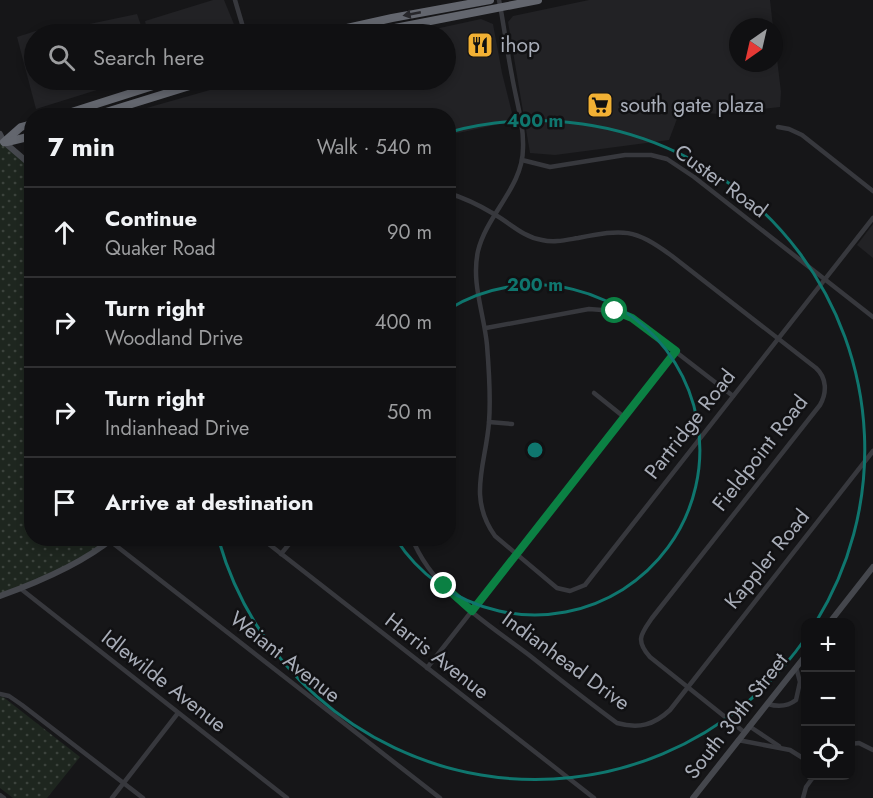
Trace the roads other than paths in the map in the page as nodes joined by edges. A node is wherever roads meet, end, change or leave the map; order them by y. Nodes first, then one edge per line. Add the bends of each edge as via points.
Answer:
1 (235, 0) edge
2 (490, 0) edge
3 (538, 0) edge
4 (500, 4) edge
5 (242, 24) edge
6 (371, 24) edge
7 (409, 24) edge
8 (141, 90) edge
9 (173, 90) edge
10 (84, 108) edge
11 (118, 108) edge
12 (24, 126) edge
13 (778, 127) dead end
14 (0, 134) edge
15 (24, 138) edge
16 (2, 143) edge
17 (24, 160) edge
18 (522, 160) junction
19 (873, 190) edge
20 (456, 196) edge
21 (496, 214) junction
22 (873, 218) edge
23 (825, 279) junction
24 (873, 316) edge
25 (486, 328) junction
26 (778, 339) junction
27 (676, 351) junction
28 (594, 393) dead end
29 (733, 396) junction
30 (624, 417) junction
31 (489, 422) junction
32 (512, 424) dead end
33 (873, 451) edge
34 (102, 546) edge
35 (119, 546) edge
36 (271, 546) edge
37 (288, 546) edge
38 (415, 546) edge
39 (281, 554) junction
40 (517, 554) junction
41 (873, 567) edge
42 (21, 589) junction
43 (0, 596) edge
44 (472, 611) junction
45 (833, 618) edge
46 (801, 661) edge
47 (796, 667) junction
48 (426, 668) junction
49 (688, 687) junction
50 (0, 694) edge
51 (768, 704) junction
52 (178, 713) junction
53 (749, 726) junction
54 (744, 732) junction
55 (738, 740) junction
56 (855, 743) edge
57 (781, 747) junction
58 (873, 750) edge
59 (801, 757) edge
60 (811, 780) edge
61 (124, 783) junction
62 (0, 795) edge
63 (4, 798) edge
64 (112, 798) edge
65 (143, 798) edge
66 (287, 798) edge
67 (440, 798) edge
68 (594, 798) edge
69 (693, 798) edge
70 (803, 798) edge

1 - 5 street
2 -> 6 highway
3 - 4 highway
4 - 7 highway
4 - 18 street via 522,124
8 - 10 highway
9 - 11 highway
12 - 16 highway
13 - 19 street via 802,135
14 - 16 street
15 - 16 highway
16 - 17 street
18 - 21 street, Partridge Road
18 - 23 street, Custer Road via 550,167 637,154 666,159
20 - 21 street, Fieldpoint Road
21 - 25 street, Partridge Road via 479,248 475,275
21 - 26 street, Fieldpoint Road via 523,234 543,241 611,232 645,238
22 - 23 street, Partridge Road
23 - 24 street, Custer Road
23 - 26 street, Partridge Road
25 - 27 street via 607,309 632,318
25 - 31 street, Partridge Road
26 - 29 street, Partridge Road
26 - 49 street, Fieldpoint Road via 821,373 825,385 820,405 641,634 643,649
27 - 29 street
27 - 30 street
28 - 30 street
29 - 40 street, Partridge Road via 583,587 567,591 557,588
30 - 40 street
31 - 32 street
31 - 40 street, Partridge Road via 479,500 487,525
33 - 49 street, Kappler Road
34 - 42 street
35 - 67 street, Weiant Avenue
36 - 39 street, Harris Avenue
37 - 39 street
38 - 44 street, Indianhead Drive via 444,586
39 - 48 street, Harris Avenue
40 - 44 street
41 - 45 street
42 - 43 street
42 - 52 street, Idlewilde Avenue
44 - 48 street
44 - 49 street, Indianhead Drive via 617,723 652,724 670,710
46 - 47 street, South 30th Street
47 - 51 street, South 30th Street
47 - 51 street via 800,682 796,700 777,707
48 - 68 street, Harris Avenue
49 - 54 street, Fieldpoint Road
50 - 61 street via 22,705
51 - 53 street, South 30th Street
52 - 61 street
52 - 66 street, Idlewilde Avenue
53 - 54 street, South 30th Street
53 - 57 street
54 - 55 street, South 30th Street
55 - 57 street
55 - 69 street, South 30th Street
56 - 58 street
57 - 59 street
60 - 70 street
61 - 64 street
61 - 65 street
62 - 63 street

